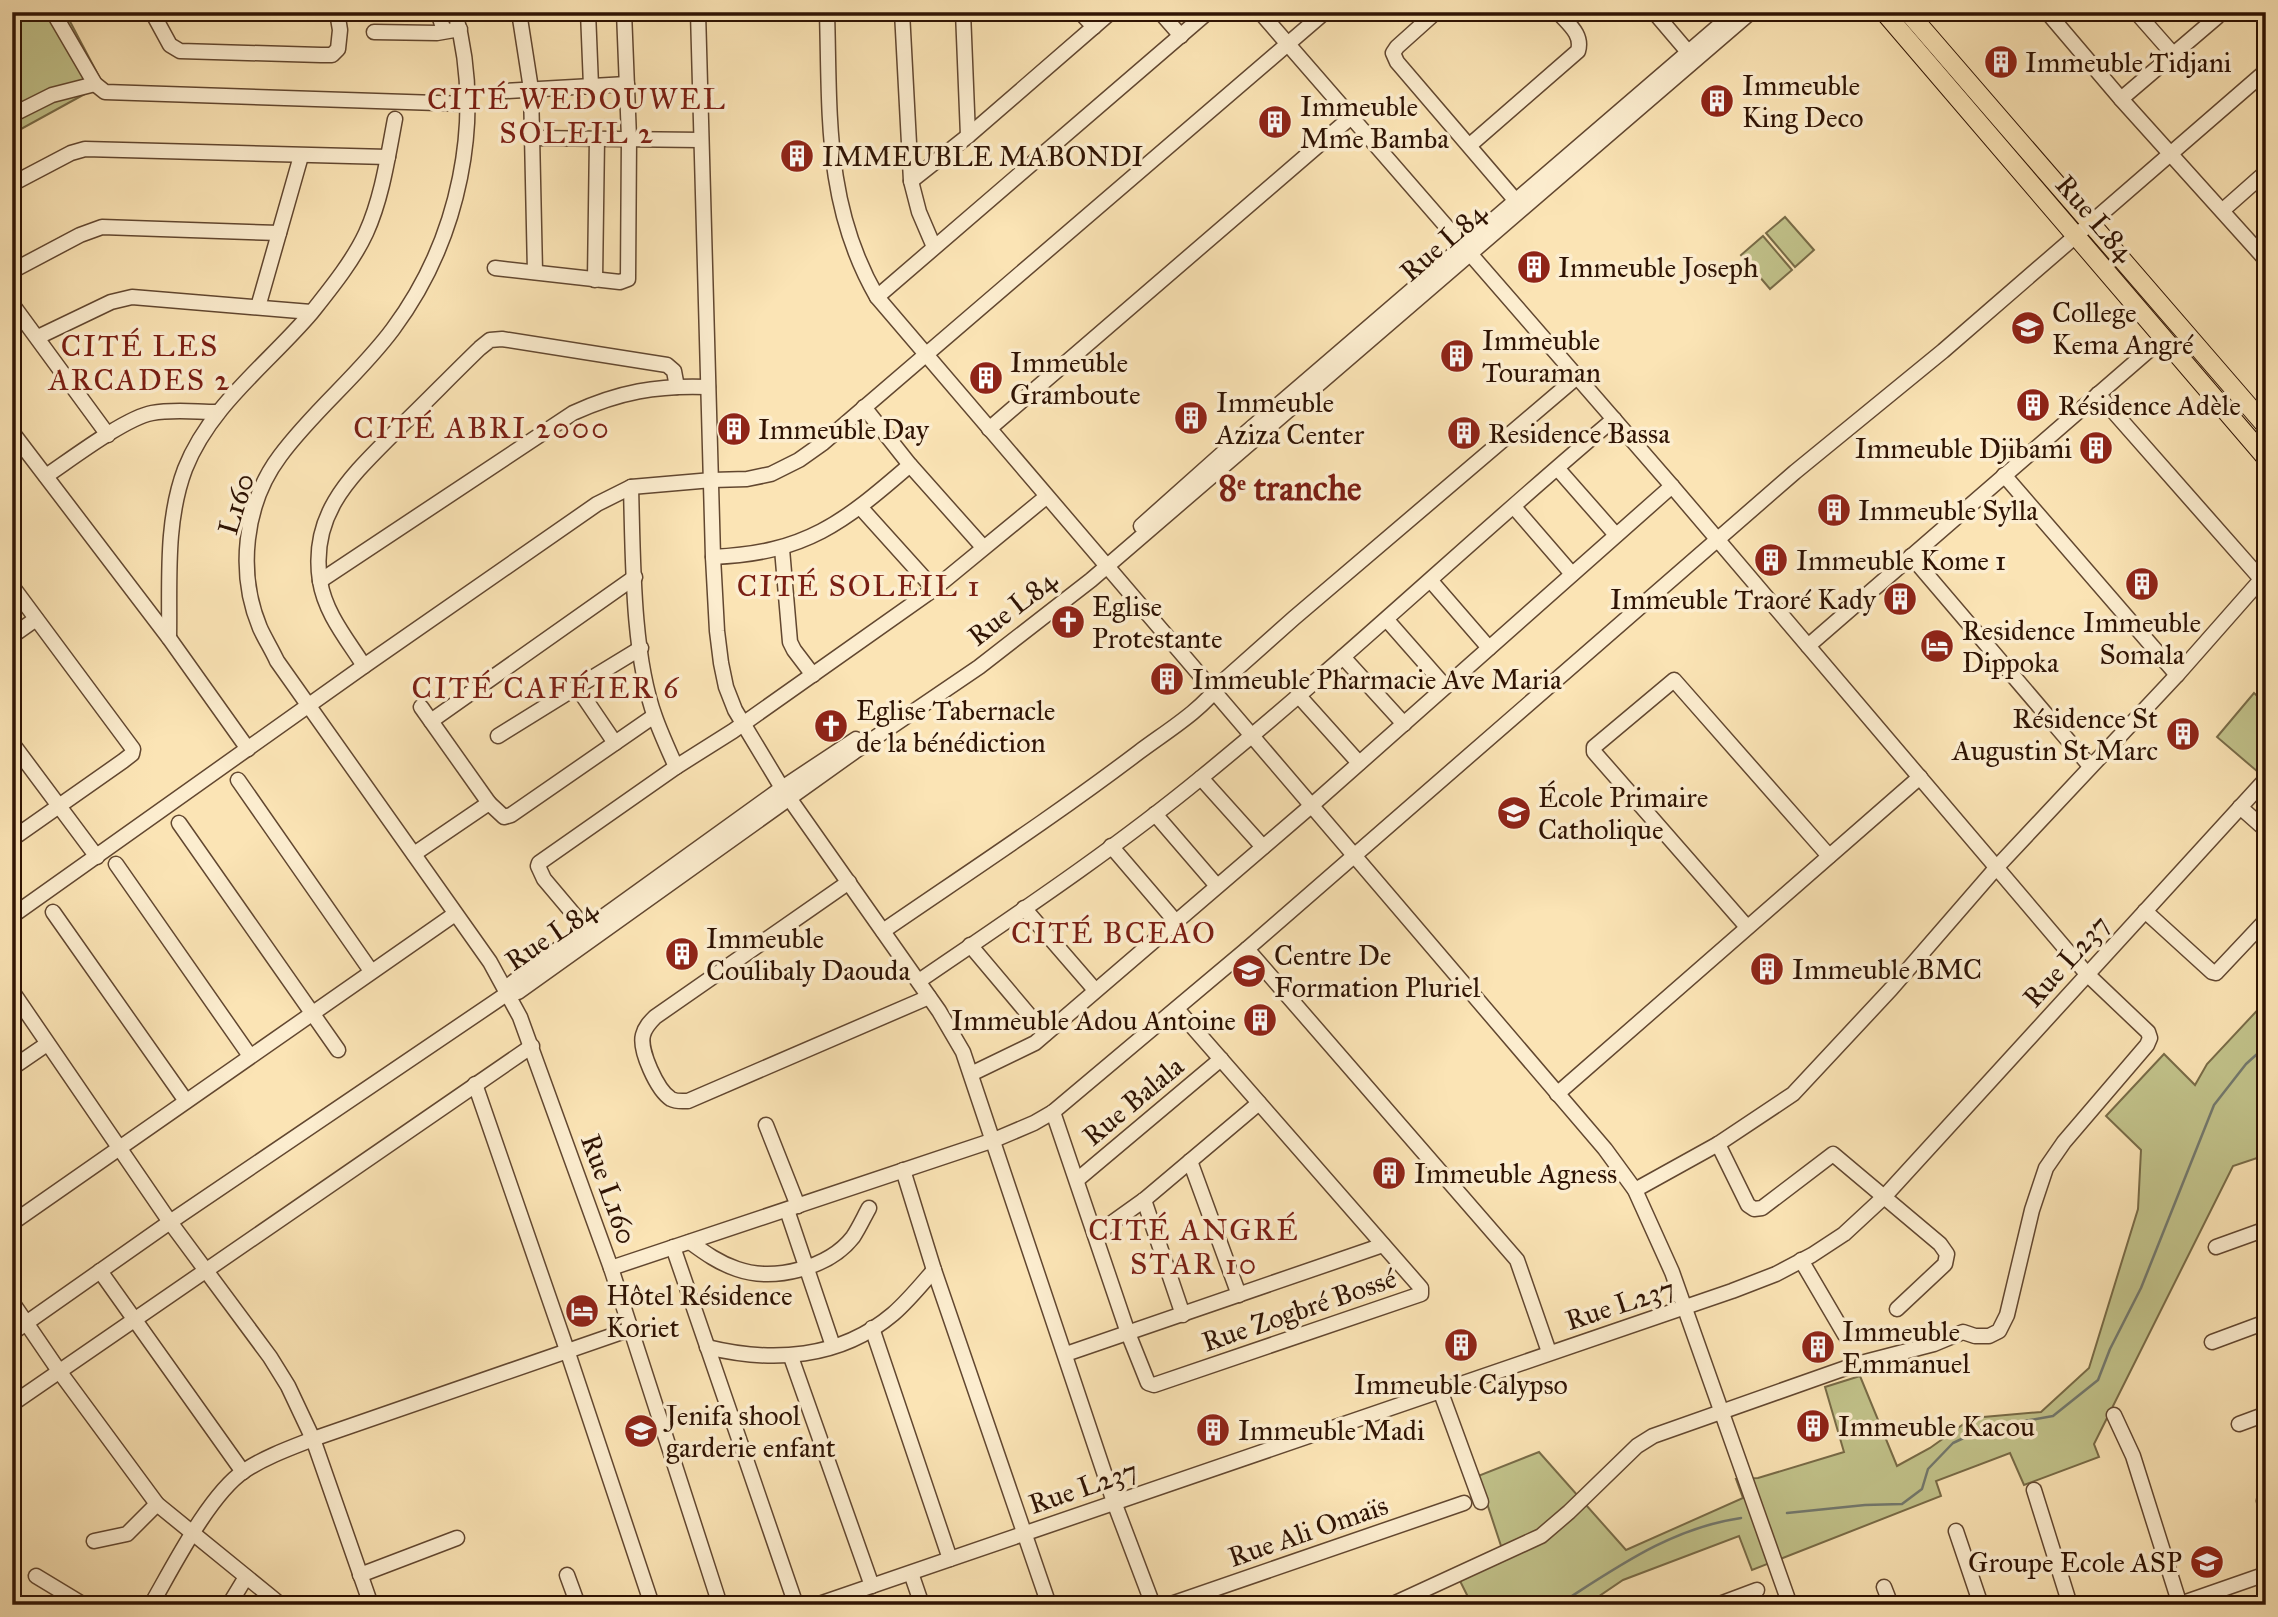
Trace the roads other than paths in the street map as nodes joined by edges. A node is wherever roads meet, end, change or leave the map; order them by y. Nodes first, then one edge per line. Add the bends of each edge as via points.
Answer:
1 (53, 12) edge
2 (152, 12) edge
3 (337, 12) edge
4 (438, 12) edge
5 (455, 12) edge
6 (519, 12) edge
7 (588, 12) edge
8 (624, 12) edge
9 (698, 12) edge
10 (827, 12) edge
11 (902, 12) edge
12 (963, 12) edge
13 (1080, 12) edge
14 (1111, 12) edge
15 (1160, 12) edge
16 (1208, 12) edge
17 (1259, 12) edge
18 (1325, 12) edge
19 (1436, 12) edge
20 (1558, 12) edge
21 (1654, 12) edge
22 (1735, 12) edge
23 (1751, 12) edge
24 (1884, 12) edge
25 (1908, 12) edge
26 (2047, 12) edge
27 (2136, 12) edge
28 (2219, 12) edge
29 (1094, 27) junction
30 (460, 29) junction
31 (444, 31) junction
32 (374, 32) dead end
33 (1181, 36) junction
34 (1288, 45) junction
35 (2173, 54) junction
36 (1691, 56) junction
37 (2266, 71) edge
38 (95, 84) junction
39 (627, 84) junction
40 (591, 86) junction
41 (531, 89) junction
42 (506, 91) dead end
43 (2121, 99) junction
44 (468, 104) junction
45 (12, 115) edge
46 (1350, 118) junction
47 (396, 119) dead end
48 (968, 136) junction
49 (532, 138) junction
50 (597, 138) junction
51 (629, 138) junction
52 (701, 140) junction
53 (1470, 145) junction
54 (2172, 154) junction
55 (300, 156) junction
56 (388, 157) junction
57 (2266, 172) edge
58 (911, 181) junction
59 (12, 184) edge
60 (1520, 205) junction
61 (2223, 210) junction
62 (2091, 224) junction
63 (279, 233) junction
64 (2076, 237) junction
65 (934, 247) junction
66 (1466, 251) junction
67 (2266, 260) edge
68 (495, 268) dead end
69 (12, 271) edge
70 (534, 272) junction
71 (595, 280) junction
72 (877, 297) junction
73 (12, 304) edge
74 (258, 307) junction
75 (312, 312) junction
76 (38, 337) junction
77 (2163, 338) junction
78 (925, 354) junction
79 (1577, 377) junction
80 (677, 387) junction
81 (708, 387) junction
82 (2098, 394) junction
83 (864, 407) junction
84 (217, 412) junction
85 (1614, 419) junction
86 (2266, 426) edge
87 (989, 429) junction
88 (12, 432) edge
89 (108, 435) junction
90 (2266, 458) edge
91 (911, 465) junction
92 (1558, 469) junction
93 (2004, 475) junction
94 (46, 476) junction
95 (712, 480) junction
96 (1672, 486) junction
97 (631, 487) junction
98 (1046, 497) junction
99 (861, 508) junction
100 (1514, 508) junction
101 (1616, 536) junction
102 (1718, 539) junction
103 (983, 547) junction
104 (782, 549) junction
105 (1910, 556) junction
106 (713, 557) junction
107 (1104, 564) junction
108 (1572, 574) junction
109 (635, 577) junction
110 (2263, 577) edge
111 (320, 581) junction
112 (1430, 581) junction
113 (12, 586) edge
114 (934, 589) junction
115 (36, 619) junction
116 (1387, 620) junction
117 (12, 636) edge
118 (169, 638) junction
119 (1808, 646) junction
120 (640, 648) junction
121 (1489, 648) junction
122 (1343, 657) junction
123 (364, 666) junction
124 (813, 675) junction
125 (2178, 675) junction
126 (1445, 686) junction
127 (577, 687) junction
128 (1213, 694) junction
129 (1298, 695) junction
130 (309, 705) junction
131 (421, 707) dead end
132 (654, 716) junction
133 (431, 721) junction
134 (742, 724) junction
135 (1404, 724) junction
136 (498, 736) dead end
137 (1250, 736) junction
138 (615, 743) junction
139 (12, 744) edge
140 (248, 748) junction
141 (1359, 763) junction
142 (2090, 766) junction
143 (677, 767) junction
144 (1920, 777) junction
145 (1201, 778) junction
146 (2266, 779) edge
147 (238, 780) dead end
148 (786, 794) junction
149 (489, 803) junction
150 (1311, 806) junction
151 (59, 807) junction
152 (2240, 807) junction
153 (1155, 814) junction
154 (180, 823) dead end
155 (2266, 830) edge
156 (12, 839) edge
157 (1111, 846) junction
158 (1263, 847) junction
159 (414, 854) junction
160 (1354, 856) junction
161 (1829, 856) junction
162 (97, 857) junction
163 (116, 864) dead end
164 (1996, 868) junction
165 (849, 882) junction
166 (1217, 886) junction
167 (1024, 908) junction
168 (2145, 911) junction
169 (53, 912) dead end
170 (455, 914) junction
171 (12, 916) edge
172 (2265, 921) edge
173 (1175, 922) junction
174 (1747, 927) junction
175 (587, 930) junction
176 (883, 931) junction
177 (970, 946) junction
178 (1247, 949) junction
179 (372, 971) junction
180 (2087, 974) junction
181 (919, 981) junction
182 (1095, 990) junction
183 (12, 991) edge
184 (508, 993) junction
185 (929, 997) junction
186 (1177, 1009) junction
187 (312, 1013) junction
188 (1045, 1034) junction
189 (47, 1044) junction
190 (532, 1046) junction
191 (338, 1050) dead end
192 (250, 1056) junction
193 (1221, 1059) junction
194 (12, 1068) edge
195 (971, 1074) junction
196 (475, 1084) junction
197 (1557, 1094) junction
198 (186, 1101) junction
199 (1259, 1103) junction
200 (1053, 1112) junction
201 (766, 1125) dead end
202 (994, 1140) junction
203 (1718, 1144) junction
204 (120, 1148) junction
205 (1190, 1161) junction
206 (903, 1170) junction
207 (1077, 1180) junction
208 (1635, 1189) junction
209 (1884, 1197) junction
210 (1144, 1199) junction
211 (792, 1208) junction
212 (869, 1208) dead end
213 (170, 1222) junction
214 (12, 1223) edge
215 (2266, 1229) edge
216 (1095, 1235) junction
217 (690, 1242) junction
218 (1383, 1245) junction
219 (673, 1247) junction
220 (2216, 1247) dead end
221 (1801, 1260) junction
222 (611, 1268) junction
223 (806, 1268) junction
224 (934, 1270) junction
225 (100, 1271) junction
226 (205, 1271) junction
227 (1239, 1295) junction
228 (12, 1302) edge
229 (1685, 1309) junction
230 (1897, 1309) dead end
231 (1183, 1315) junction
232 (134, 1319) junction
233 (26, 1322) junction
234 (2266, 1322) edge
235 (872, 1328) junction
236 (631, 1329) junction
237 (12, 1333) edge
238 (1128, 1333) junction
239 (1845, 1335) dead end
240 (2212, 1342) dead end
241 (833, 1346) junction
242 (707, 1348) junction
243 (1549, 1352) junction
244 (568, 1353) junction
245 (1066, 1354) junction
246 (792, 1357) junction
247 (59, 1371) junction
248 (1440, 1390) junction
249 (12, 1404) edge
250 (1722, 1412) junction
251 (2266, 1414) edge
252 (2114, 1415) dead end
253 (2239, 1424) dead end
254 (313, 1438) junction
255 (243, 1472) junction
256 (2034, 1490) dead end
257 (1114, 1502) junction
258 (1481, 1502) dead end
259 (1464, 1503) dead end
260 (157, 1504) junction
261 (1956, 1531) dead end
262 (193, 1533) junction
263 (1024, 1534) junction
264 (457, 1538) dead end
265 (94, 1541) dead end
266 (950, 1559) junction
267 (911, 1573) junction
268 (2266, 1574) edge
269 (360, 1575) junction
270 (567, 1575) dead end
271 (36, 1576) dead end
272 (246, 1577) junction
273 (872, 1586) junction
274 (1884, 1587) dead end
275 (1757, 1590) dead end
276 (84, 1605) edge
277 (151, 1605) edge
278 (229, 1605) edge
279 (281, 1605) edge
280 (371, 1605) edge
281 (578, 1605) edge
282 (652, 1605) edge
283 (720, 1605) edge
284 (796, 1605) edge
285 (816, 1605) edge
286 (922, 1605) edge
287 (1049, 1605) edge
288 (1153, 1605) edge
289 (1168, 1605) edge
290 (1391, 1605) edge
291 (1717, 1605) edge
292 (1790, 1605) edge
293 (1891, 1605) edge
294 (1980, 1605) edge
295 (2070, 1605) edge
296 (2179, 1605) edge

1 - 38 street
2 - 3 street via 170,45 180,51 329,55 339,46
4 - 31 street
5 - 30 street, L160
6 - 41 street
7 - 40 street
8 - 39 street
9 - 52 street
10 - 72 street via 832,164 851,239
11 - 58 street
12 - 48 street
13 - 29 street
14 - 29 street
15 - 33 street
16 - 33 street
17 - 34 street
18 - 34 street
19 - 53 street via 1393,53
20 - 53 street via 1577,33 1578,51
21 - 36 street
22 - 36 street, Rue L84
23 - 36 street, Rue L84
24 - 64 main road, Rue L84
25 - 62 main road, Rue L84
26 - 43 street
27 - 35 street
28 - 35 street
29 - 48 street
30 - 31 street
30 - 44 street, L160
31 - 32 street
33 - 65 street
34 - 46 street
34 - 78 street
35 - 43 street
36 - 60 street, Rue L84
37 - 54 street
38 - 44 street via 112,93
38 - 45 street via 52,95
39 - 40 street
39 - 51 street
40 - 41 street
41 - 42 street
41 - 49 street
43 - 54 street
44 - 130 street, L160 via 452,211 421,286 366,362 279,457 251,519 246,558 257,618 277,661
46 - 66 street
46 - 87 street
47 - 56 street
48 - 58 street
49 - 50 street
49 - 70 street
50 - 51 street
50 - 71 street
51 - 52 street
51 - 71 street via 629,275 620,282
52 - 81 street
53 - 60 street
54 - 61 street
54 - 62 street
55 - 56 street
55 - 59 street via 85,149
55 - 63 street
56 - 75 street via 363,238
57 - 61 street
58 - 65 street
60 - 66 street, Rue L84
61 - 67 street
62 - 64 street
62 - 86 main road, Rue L84
63 - 69 street via 102,227
63 - 74 street
64 - 77 main road, Rue L84
64 - 102 street
65 - 72 street
66 - 79 street
66 - 107 street, Rue L84
68 - 70 street
70 - 71 street
72 - 78 street
73 - 76 street
74 - 75 street
74 - 76 street via 124,298
75 - 84 street
76 - 89 street
77 - 82 street
77 - 90 main road, Rue L84
78 - 83 street
78 - 87 street
79 - 85 street
79 - 128 street via 1294,618
80 - 81 street
80 - 111 street via 611,397 567,417
80 - 111 street via 671,366 490,340 341,489 323,527
81 - 95 street
82 - 93 street
82 - 110 street
83 - 91 street
83 - 95 street via 799,460 771,474
84 - 89 street via 150,413
84 - 118 street via 191,454 178,492 170,537
85 - 92 street
85 - 96 street
87 - 98 street
88 - 94 street
89 - 94 street
91 - 99 street
91 - 103 street
92 - 100 street
92 - 101 street
93 - 105 street
93 - 125 street
94 - 118 street
95 - 97 street
95 - 106 street
96 - 101 street
96 - 102 street
97 - 109 street
97 - 123 street via 597,504
98 - 103 street
98 - 107 street
99 - 104 street
99 - 114 street
100 - 108 street
100 - 112 street
101 - 108 street
102 - 119 street
102 - 160 street
103 - 114 street
104 - 106 street
104 - 124 street via 790,642
105 - 119 street
105 - 142 street
106 - 134 street via 724,678
107 - 128 street
107 - 148 street, Rue L84 via 979,667
108 - 121 street
109 - 120 street
109 - 133 street
110 - 125 street
111 - 123 street via 332,614
112 - 116 street
112 - 121 street
113 - 115 street
114 - 124 street
115 - 117 street
115 - 151 street via 133,749 129,757
116 - 122 street
116 - 126 street
118 - 140 street
119 - 144 street
120 - 127 street
120 - 132 street
121 - 126 street
122 - 129 street
122 - 135 street
123 - 130 street
124 - 134 street
125 - 142 street
126 - 135 street
127 - 136 street
127 - 138 street
128 - 137 street
128 - 176 street via 1062,809
129 - 137 street
129 - 141 street
130 - 140 street
130 - 159 street, L160
131 - 133 street
132 - 138 street
132 - 143 street
133 - 149 street
134 - 143 street
134 - 148 street
135 - 141 street
137 - 145 street
137 - 150 street
138 - 149 street via 511,816 504,817
139 - 151 street
140 - 162 street
141 - 150 street
142 - 164 street
143 - 175 street via 539,863 544,879
144 - 161 street
144 - 164 street
145 - 153 street
145 - 158 street
146 - 152 street, Rue L237
147 - 179 street
148 - 165 street
148 - 175 street, Rue L84
148 - 184 street, Rue L84 via 532,982
149 - 159 street
150 - 158 street
150 - 160 street
151 - 156 street
151 - 162 street
152 - 155 street
152 - 168 street, Rue L237
153 - 157 street
153 - 166 street
154 - 187 street
157 - 167 street
157 - 173 street
158 - 166 street
159 - 170 street, L160
160 - 178 street
160 - 197 street
161 - 174 street
161 - 174 street via 1674,680 1594,747
162 - 171 street
163 - 192 street
164 - 180 street
164 - 203 street via 1793,1094
165 - 176 street
165 - 185 street via 645,1027 645,1055 662,1091 678,1101 688,1101
166 - 173 street
167 - 177 street
167 - 182 street
168 - 172 street via 2216,973
168 - 180 street, Rue L237
169 - 198 street
170 - 179 street
170 - 184 street, L160
173 - 182 street
174 - 197 street
175 - 184 street, Rue L84 via 512,984
176 - 181 street
177 - 181 street
177 - 188 street
178 - 186 street
178 - 243 street via 1517,1260
179 - 187 street
180 - 209 street, Rue L237
180 - 250 street via 2150,1038 2046,1168 2002,1327 1989,1336 1963,1332 1857,1364
181 - 185 street
182 - 188 street
183 - 189 street
184 - 190 street, Rue L160
184 - 213 street
185 - 195 street via 949,1026
186 - 193 street, Rue Zogbré Bossé
186 - 200 street
187 - 191 street
187 - 192 street
188 - 195 street
189 - 194 street
189 - 204 street
190 - 196 street
190 - 222 street, Rue L160
192 - 198 street
193 - 199 street, Rue Zogbré Bossé
193 - 207 street, Rue Balala
195 - 202 street
196 - 226 street
196 - 244 street
197 - 208 street
198 - 204 street
199 - 205 street
199 - 218 street, Rue Zogbré Bossé
200 - 202 street
200 - 207 street, Rue Zogbré Bossé
201 - 211 street
202 - 206 street
202 - 245 street
203 - 208 street
203 - 209 street via 1754,1209 1762,1208 1833,1154
204 - 213 street
204 - 214 street
205 - 210 street
205 - 227 street
206 - 211 street
206 - 224 street
207 - 216 street, Rue Zogbré Bossé
208 - 229 street
209 - 221 street, Rue L237 via 1844,1234
209 - 230 street via 1948,1254 1945,1264
210 - 216 street
210 - 231 street
211 - 217 street
211 - 223 street
212 - 223 street via 852,1238
213 - 225 street
213 - 226 street
215 - 220 street
216 - 238 street, Rue Zogbré Bossé
217 - 219 street
217 - 223 street via 715,1259 749,1272
218 - 227 street
218 - 238 street, Rue Zogbré Bossé via 1421,1288 1421,1294 1154,1385 1144,1378
219 - 222 street
219 - 242 street
221 - 229 street, Rue L237
221 - 239 street
222 - 236 street, Rue L160
223 - 241 street
224 - 235 street via 907,1301
224 - 263 street
225 - 232 street
225 - 233 street
226 - 232 street
226 - 254 street via 270,1357
227 - 231 street
228 - 233 street
229 - 243 street, Rue L237
229 - 250 street
231 - 238 street
232 - 247 street
232 - 255 street
233 - 237 street
233 - 247 street
234 - 240 street
235 - 241 street
235 - 266 street
236 - 244 street
236 - 283 street, Rue L160
238 - 245 street
241 - 246 street
242 - 246 street via 747,1356
242 - 284 street
243 - 248 street, Rue L237
244 - 254 street
244 - 282 street
245 - 257 street
246 - 273 street
247 - 249 street
247 - 260 street
248 - 257 street, Rue L237
248 - 258 street
250 - 290 street via 1636,1446 1541,1536
250 - 292 street
251 - 253 street
252 - 296 street via 2133,1456
254 - 255 street
254 - 269 street
255 - 262 street
256 - 295 street
257 - 263 street, Rue L237
257 - 288 street
259 - 289 street, Rue Ali Omaïs
260 - 262 street
260 - 265 street via 127,1534
261 - 294 street
262 - 272 street
262 - 277 street
263 - 266 street, Rue L237
263 - 287 street
264 - 269 street
266 - 267 street, Rue L237
267 - 273 street, Rue L237
267 - 286 street
268 - 296 street
269 - 280 street
270 - 281 street
271 - 276 street
272 - 278 street
272 - 279 street
273 - 285 street, Rue L237
274 - 293 street
275 - 291 street

